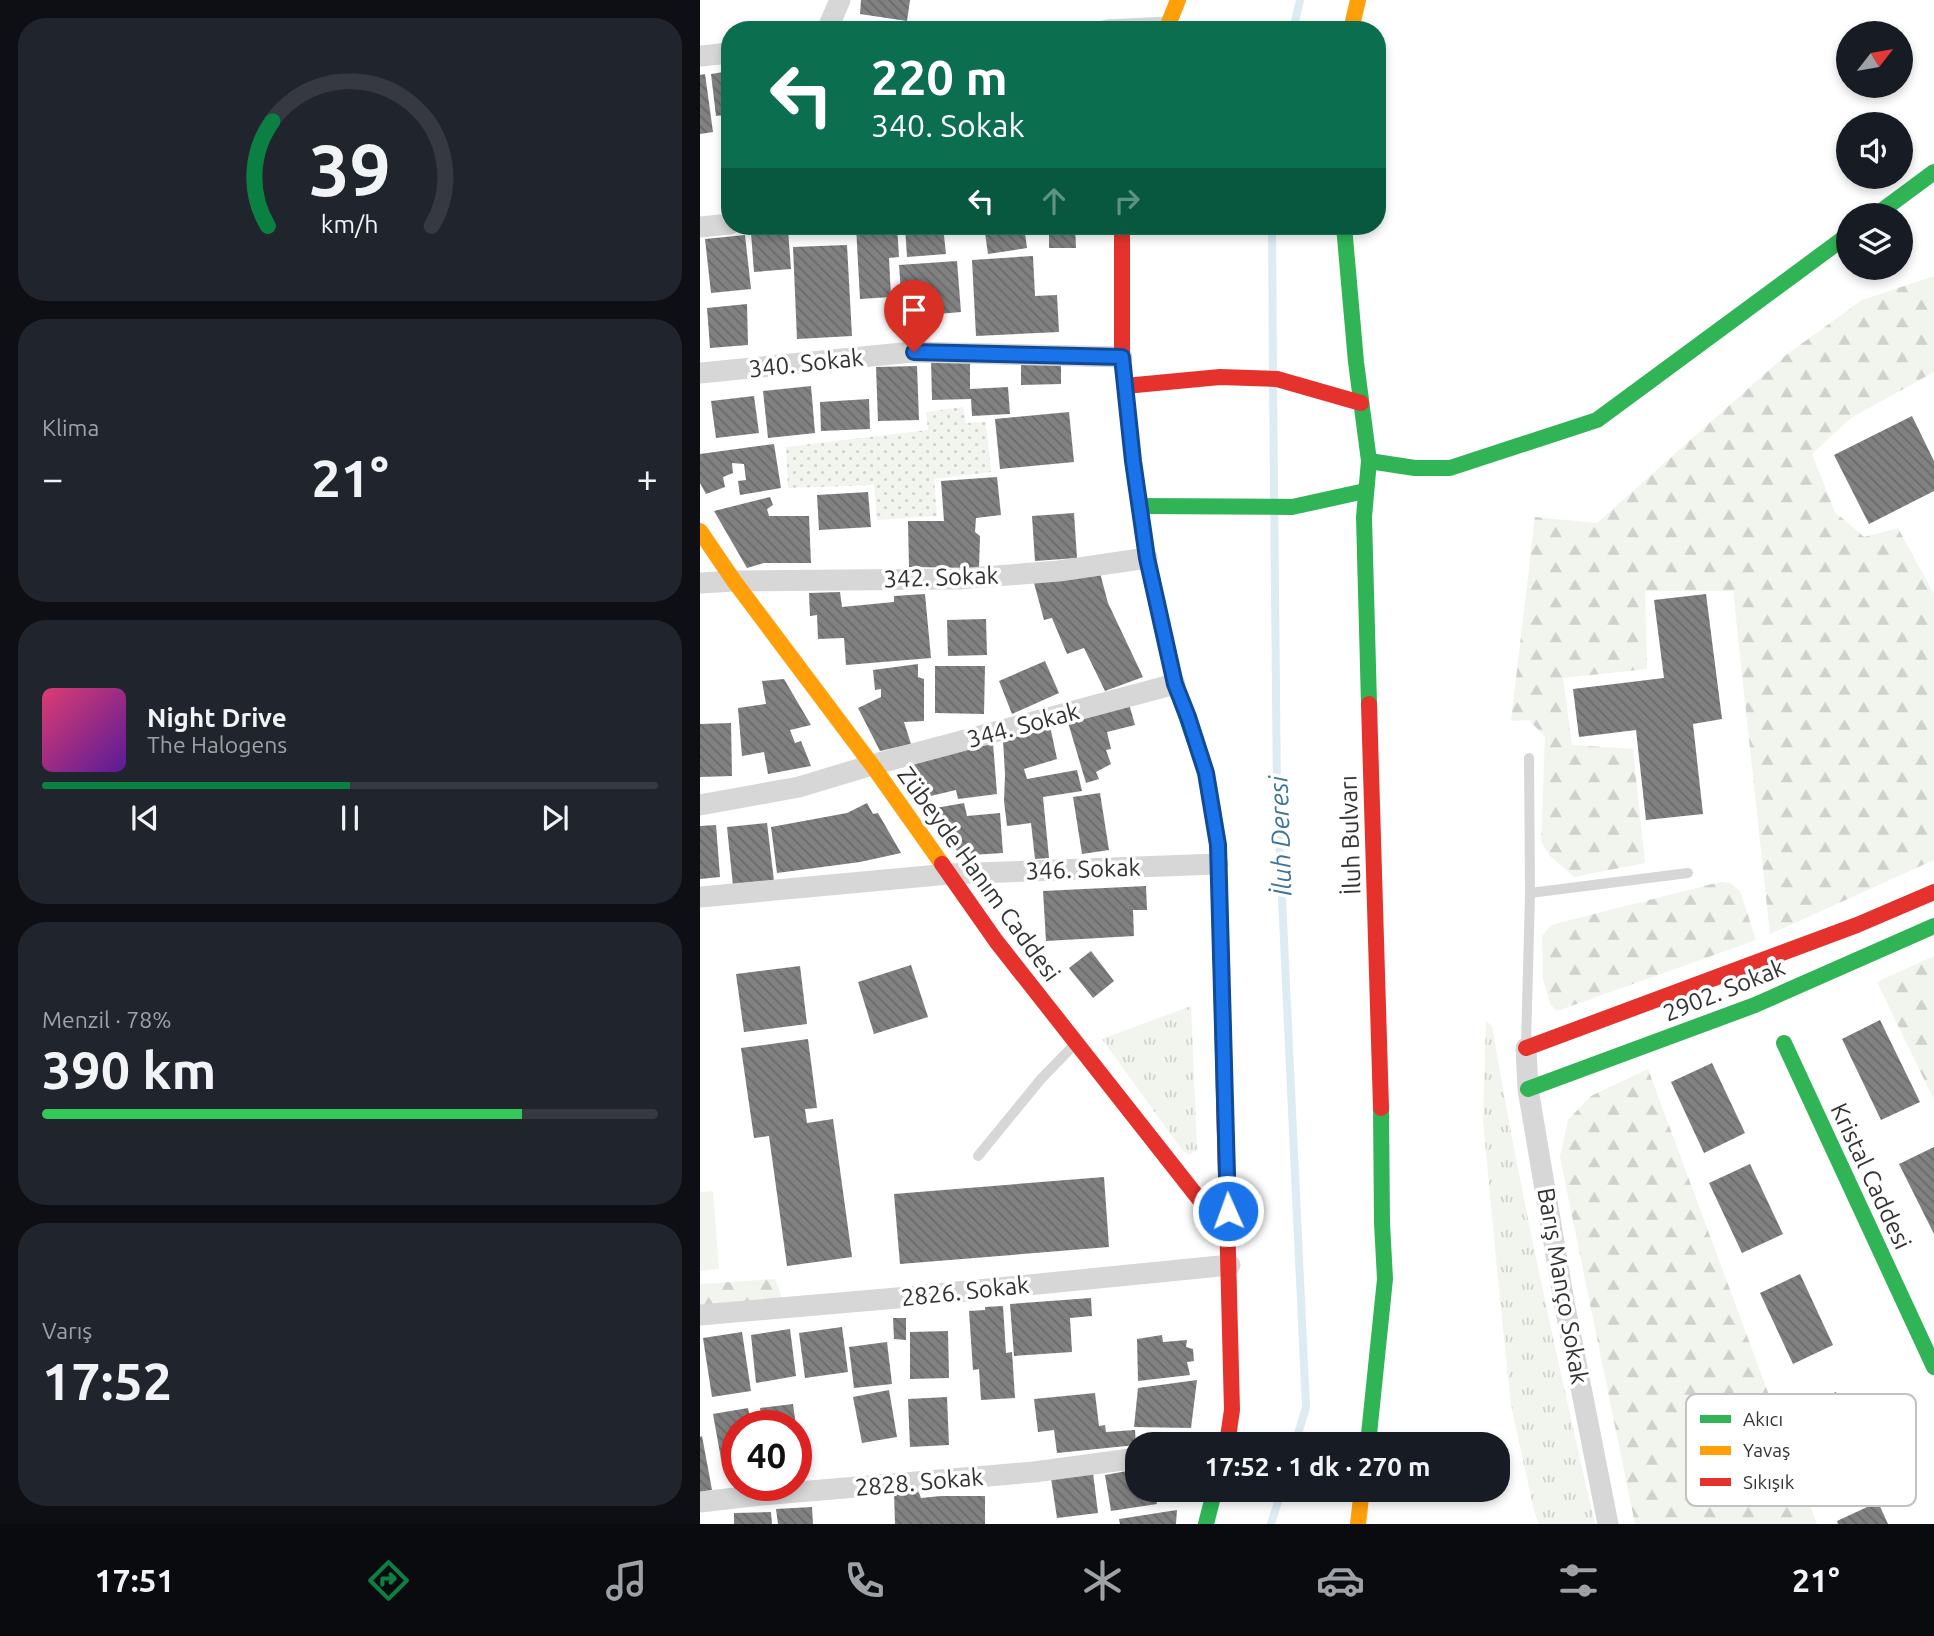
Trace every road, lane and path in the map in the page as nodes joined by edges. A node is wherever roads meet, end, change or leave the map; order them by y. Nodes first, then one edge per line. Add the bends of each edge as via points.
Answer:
1 (840, 0) edge
2 (1178, 0) edge
3 (1358, 0) edge
4 (831, 21) edge
5 (1170, 21) edge
6 (1354, 21) edge
7 (721, 54) edge
8 (700, 56) edge
9 (1934, 172) edge
10 (1891, 203) edge
11 (721, 225) edge
12 (700, 227) edge
13 (1122, 235) edge
14 (1345, 235) edge
15 (1836, 244) edge
16 (1122, 357) junction
17 (700, 373) edge
18 (1125, 386) junction
19 (1361, 403) junction
20 (1369, 461) junction
21 (1365, 491) junction
22 (1140, 506) junction
23 (700, 531) edge
24 (1147, 558) junction
25 (734, 581) junction
26 (700, 583) edge
27 (1175, 684) junction
28 (1529, 758) dead end
29 (872, 765) junction
30 (700, 805) edge
31 (1218, 864) junction
32 (1688, 873) dead end
33 (949, 874) junction
34 (1934, 892) edge
35 (1530, 893) junction
36 (700, 897) edge
37 (1934, 926) edge
38 (1076, 1042) junction
39 (1784, 1043) dead end
40 (1526, 1048) junction
41 (1528, 1089) junction
42 (978, 1156) dead end
43 (1228, 1237) junction
44 (1230, 1265) junction
45 (700, 1315) edge
46 (1934, 1367) edge
47 (1229, 1432) edge
48 (1369, 1432) edge
49 (1125, 1460) edge
50 (700, 1502) edge
51 (1212, 1502) edge
52 (1361, 1502) edge
53 (1206, 1524) edge
54 (1358, 1524) edge
55 (1608, 1524) edge

1 - 4 street
2 - 5 street
3 - 6 street
7 - 8 street
9 - 10 street
11 - 12 street
13 - 16 street
14 - 19 street, İluh Bulvarı
15 - 20 street via 1597,419 1450,468
16 - 17 street, 340. Sokak via 914,352
16 - 18 street
18 - 19 street via 1220,377 1277,379
18 - 22 street
19 - 20 street, İluh Bulvarı
20 - 21 street, İluh Bulvarı
21 - 22 street via 1292,506
21 - 48 street, İluh Bulvarı via 1385,1279
22 - 24 street
23 - 25 street, Zübeyde Hanım Caddesi
24 - 25 street, 342. Sokak via 958,579
24 - 27 street
25 - 26 street, 342. Sokak
25 - 29 street, Zübeyde Hanım Caddesi
27 - 29 street, 344. Sokak
27 - 31 street via 1206,773
28 - 35 lane
29 - 30 street, 344. Sokak via 799,787
29 - 33 street, Zübeyde Hanım Caddesi
31 - 33 street, 346. Sokak
31 - 43 street
32 - 35 lane
33 - 36 street, 346. Sokak
33 - 38 street, Zübeyde Hanım Caddesi
34 - 40 street, 2902. Sokak
35 - 40 lane
37 - 41 street, 2902. Sokak via 1755,1004
38 - 42 lane
38 - 43 street, Zübeyde Hanım Caddesi
39 - 46 street, Kristal Caddesi
40 - 41 street, Barış Manço Sokak
41 - 55 street, Barış Manço Sokak
43 - 44 street
44 - 45 street, 2826. Sokak
44 - 47 street via 1233,1410
49 - 50 street, 2828. Sokak
51 - 53 street
52 - 54 street

